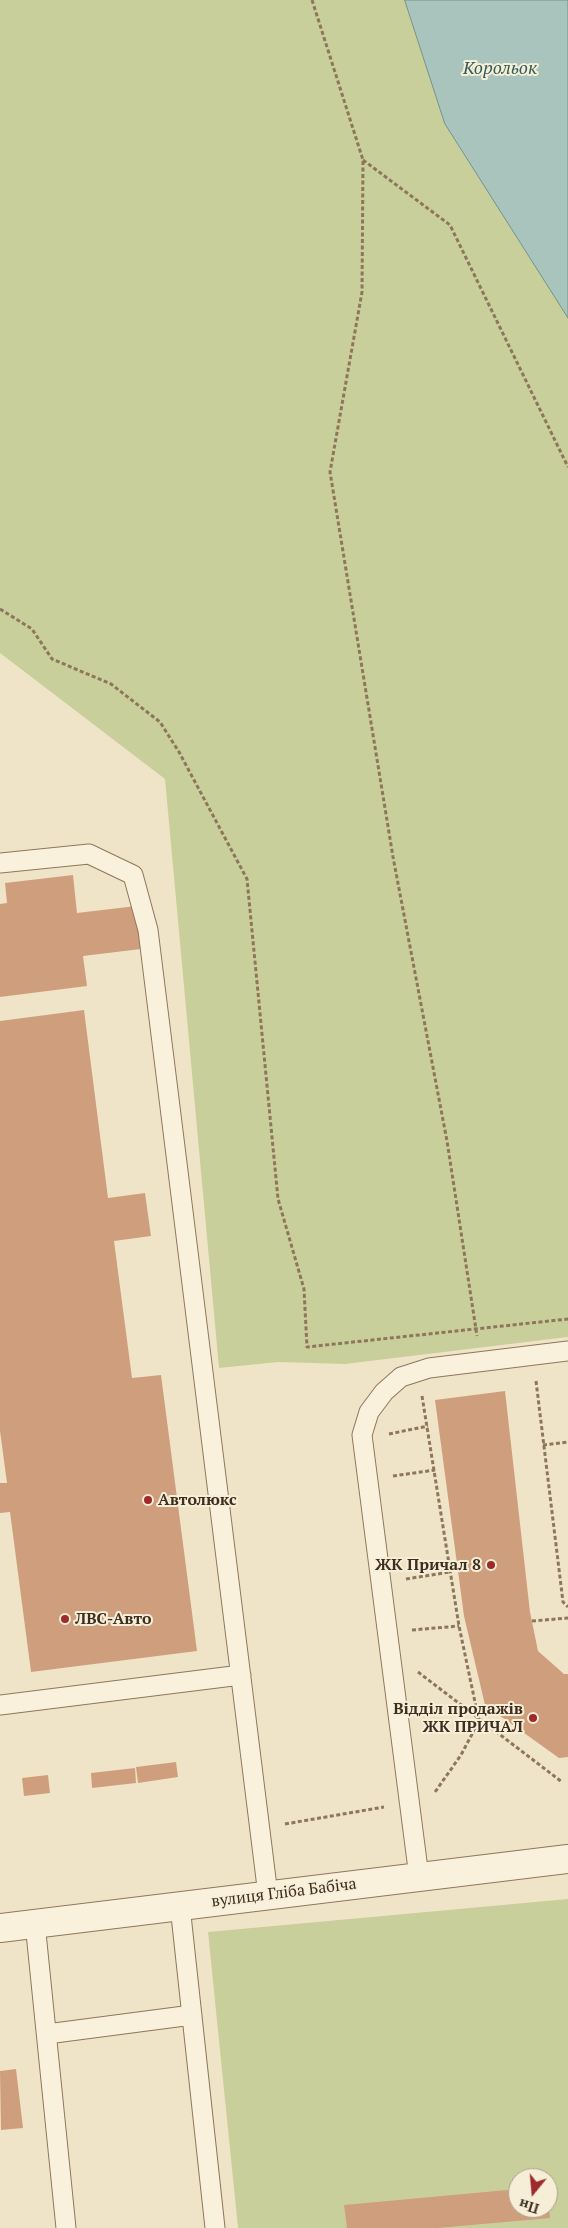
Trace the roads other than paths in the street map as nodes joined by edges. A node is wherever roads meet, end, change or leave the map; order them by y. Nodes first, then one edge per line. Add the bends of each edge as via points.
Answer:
1 (0, 863) edge
2 (568, 1352) edge
3 (241, 1675) junction
4 (0, 1705) edge
5 (568, 1858) edge
6 (419, 1877) junction
7 (268, 1895) junction
8 (180, 1906) junction
9 (34, 1923) junction
10 (0, 1925) edge
11 (192, 2015) junction
12 (47, 2034) junction
13 (66, 2228) edge
14 (216, 2228) edge

1 - 3 lane via 89,854 133,876 148,930
2 - 6 lane via 429,1368 401,1377 368,1412 362,1436
3 - 4 lane
3 - 7 lane
5 - 6 street, вулиця Гліба Бабіча
6 - 7 street, вулиця Гліба Бабіча
7 - 8 street, вулиця Гліба Бабіча
8 - 9 street, вулиця Гліба Бабіча
8 - 11 lane
9 - 10 street, вулиця Гліба Бабіча
9 - 12 lane
11 - 12 lane
11 - 14 lane
12 - 13 lane

